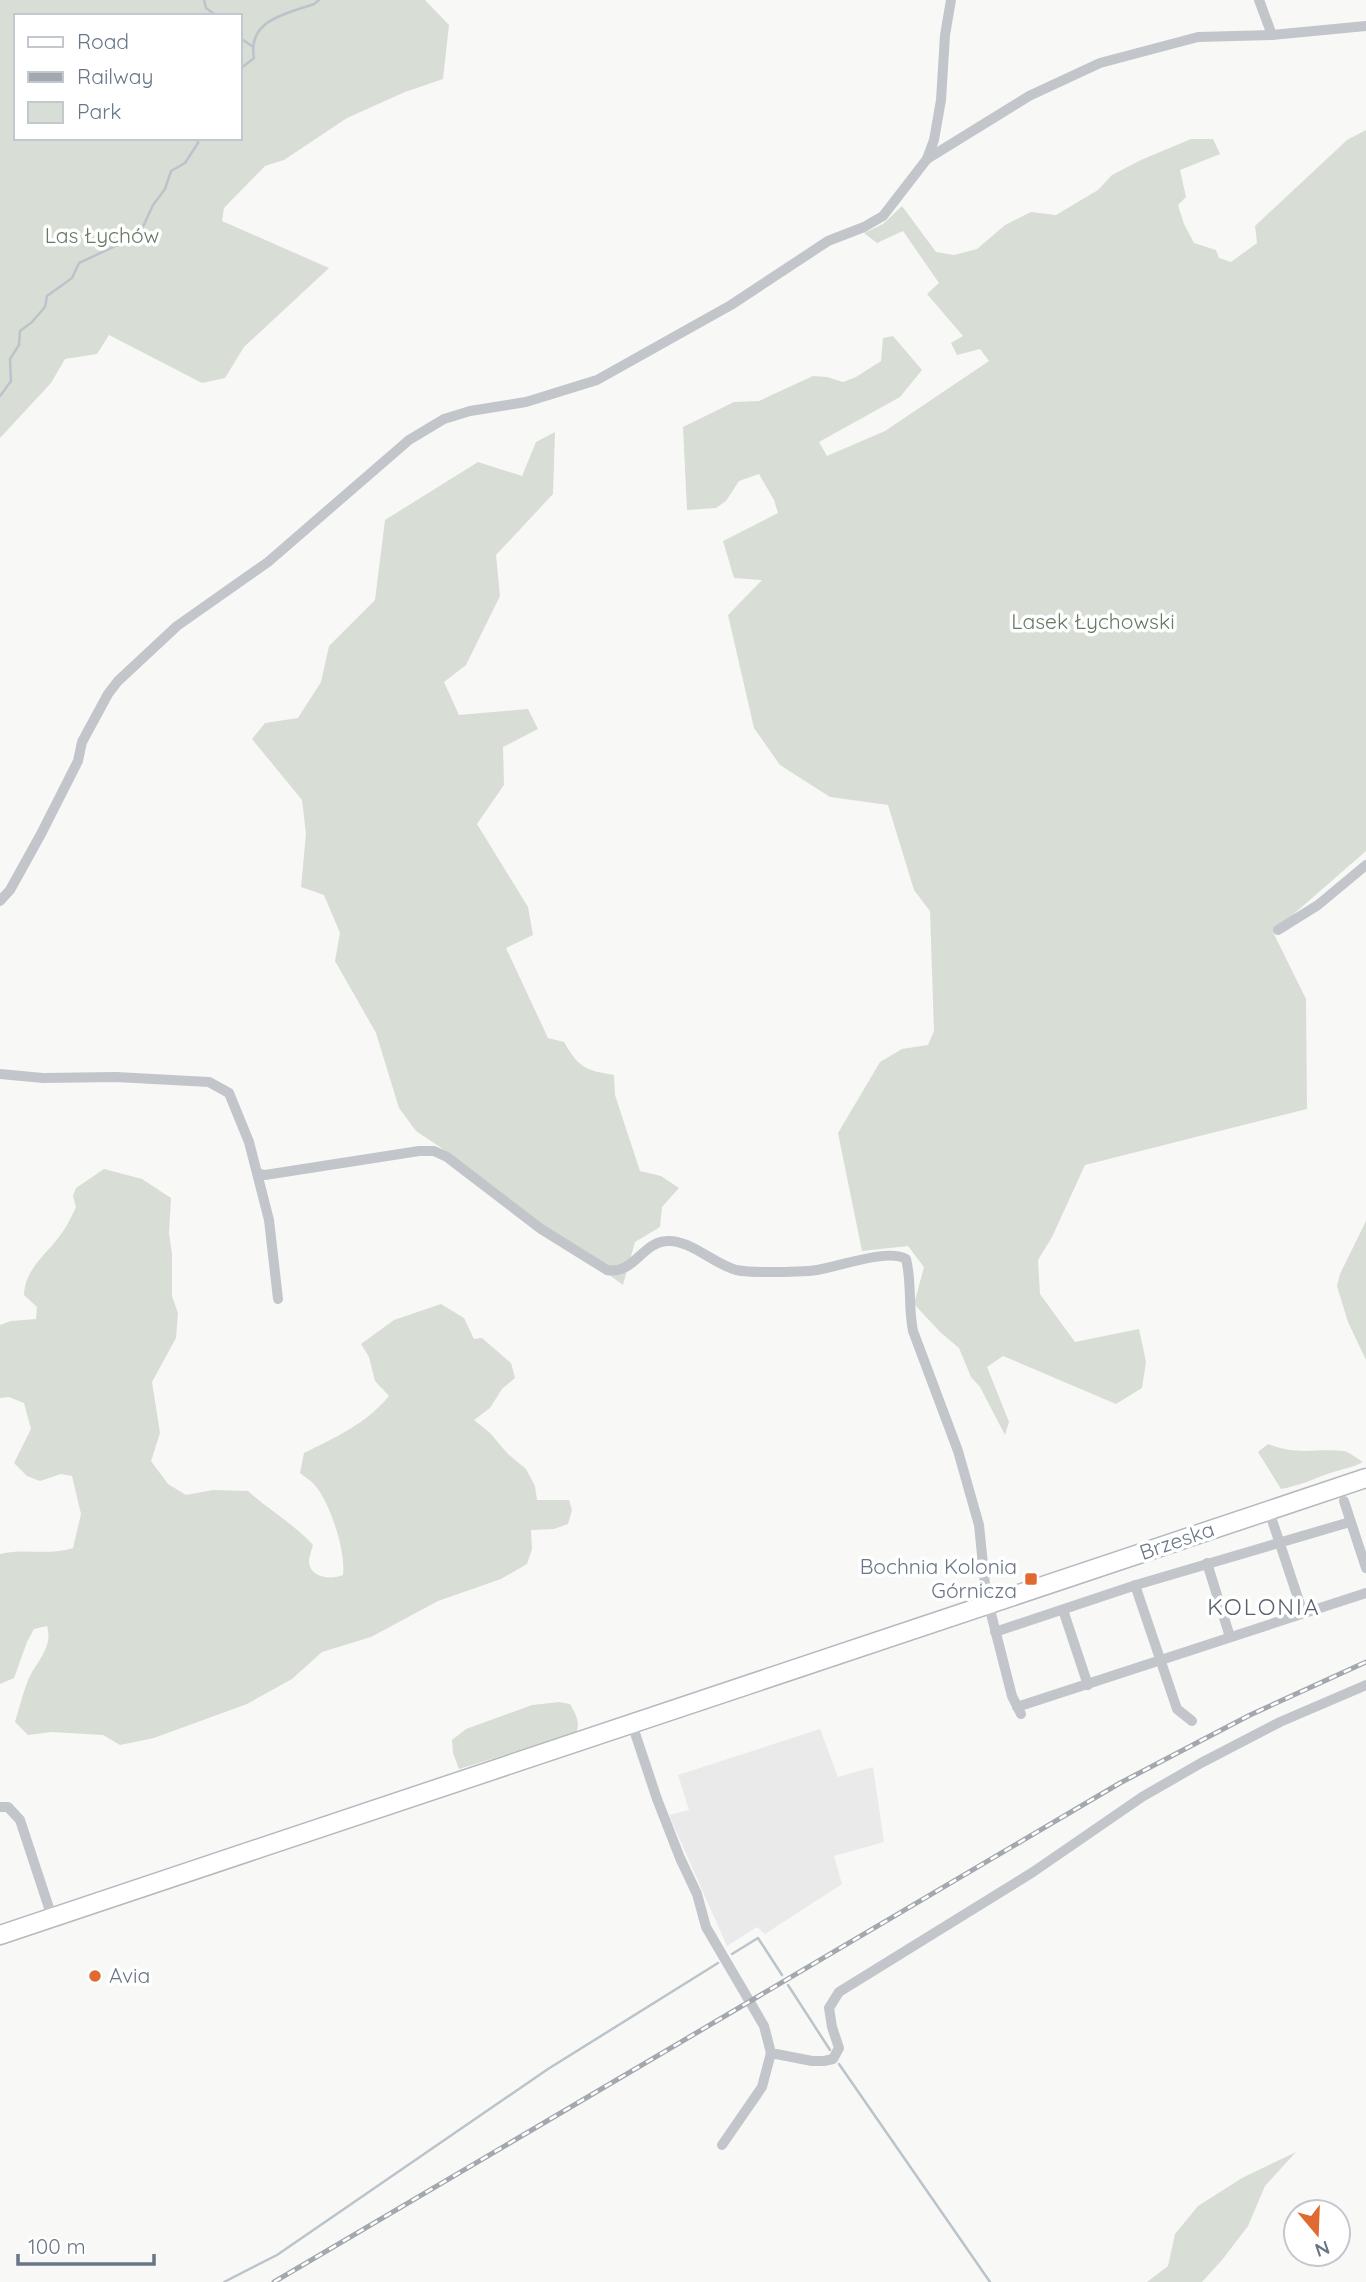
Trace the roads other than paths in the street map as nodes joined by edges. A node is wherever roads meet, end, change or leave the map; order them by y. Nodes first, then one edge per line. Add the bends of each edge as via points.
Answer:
1 (951, 0) edge
2 (1259, 0) edge
3 (1366, 26) edge
4 (1272, 36) junction
5 (927, 159) junction
6 (1366, 865) edge
7 (0, 901) edge
8 (1278, 930) dead end
9 (0, 1074) edge
10 (257, 1173) junction
11 (278, 1299) dead end
12 (1366, 1478) edge
13 (1344, 1501) dead end
14 (1269, 1511) junction
15 (1350, 1522) junction
16 (1279, 1542) junction
17 (1207, 1563) junction
18 (1366, 1569) edge
19 (1135, 1585) junction
20 (1366, 1592) edge
21 (989, 1605) junction
22 (1063, 1610) junction
23 (1303, 1614) junction
24 (995, 1632) junction
25 (1230, 1637) junction
26 (1161, 1660) junction
27 (1088, 1685) junction
28 (1366, 1685) edge
29 (1192, 1721) dead end
30 (632, 1724) junction
31 (0, 1807) edge
32 (52, 1917) junction
33 (0, 1934) edge
34 (771, 2053) junction
35 (722, 2145) dead end

1 - 5 street via 942,100
2 - 4 street
3 - 4 street
4 - 5 street via 1198,37 1100,63 1029,96
5 - 7 street via 883,216 828,241 731,306 613,372 536,400 444,419 409,440 268,562 177,626 118,681 82,742 78,761 41,834
6 - 8 street via 1318,905
9 - 10 street via 221,1086 233,1100
10 - 11 street via 269,1220
10 - 21 street via 434,1151 541,1229 614,1271 666,1241 678,1241 737,1270 762,1272 814,1271 900,1255 908,1267 913,1331 958,1451 979,1525
12 - 14 main road, Brzeska
13 - 15 street
14 - 16 street
14 - 21 main road, Brzeska
15 - 16 street
15 - 18 street
16 - 17 street
16 - 23 street
17 - 19 street
17 - 25 street
19 - 22 street
19 - 26 street
20 - 23 street
21 - 24 street
21 - 30 main road, Brzeska
22 - 24 street
22 - 27 street
23 - 25 street
24 - 27 street via 1019,1711
25 - 26 street
26 - 27 street
26 - 29 street via 1177,1709
28 - 34 street via 1280,1722 1154,1790 1033,1872 839,1992 829,2008 839,2048 833,2059 812,2061
30 - 32 main road, Brzeska
30 - 34 street via 706,1927 764,2026
31 - 32 street via 8,1807 20,1820
32 - 33 main road, Brzeska
34 - 35 street via 762,2087

